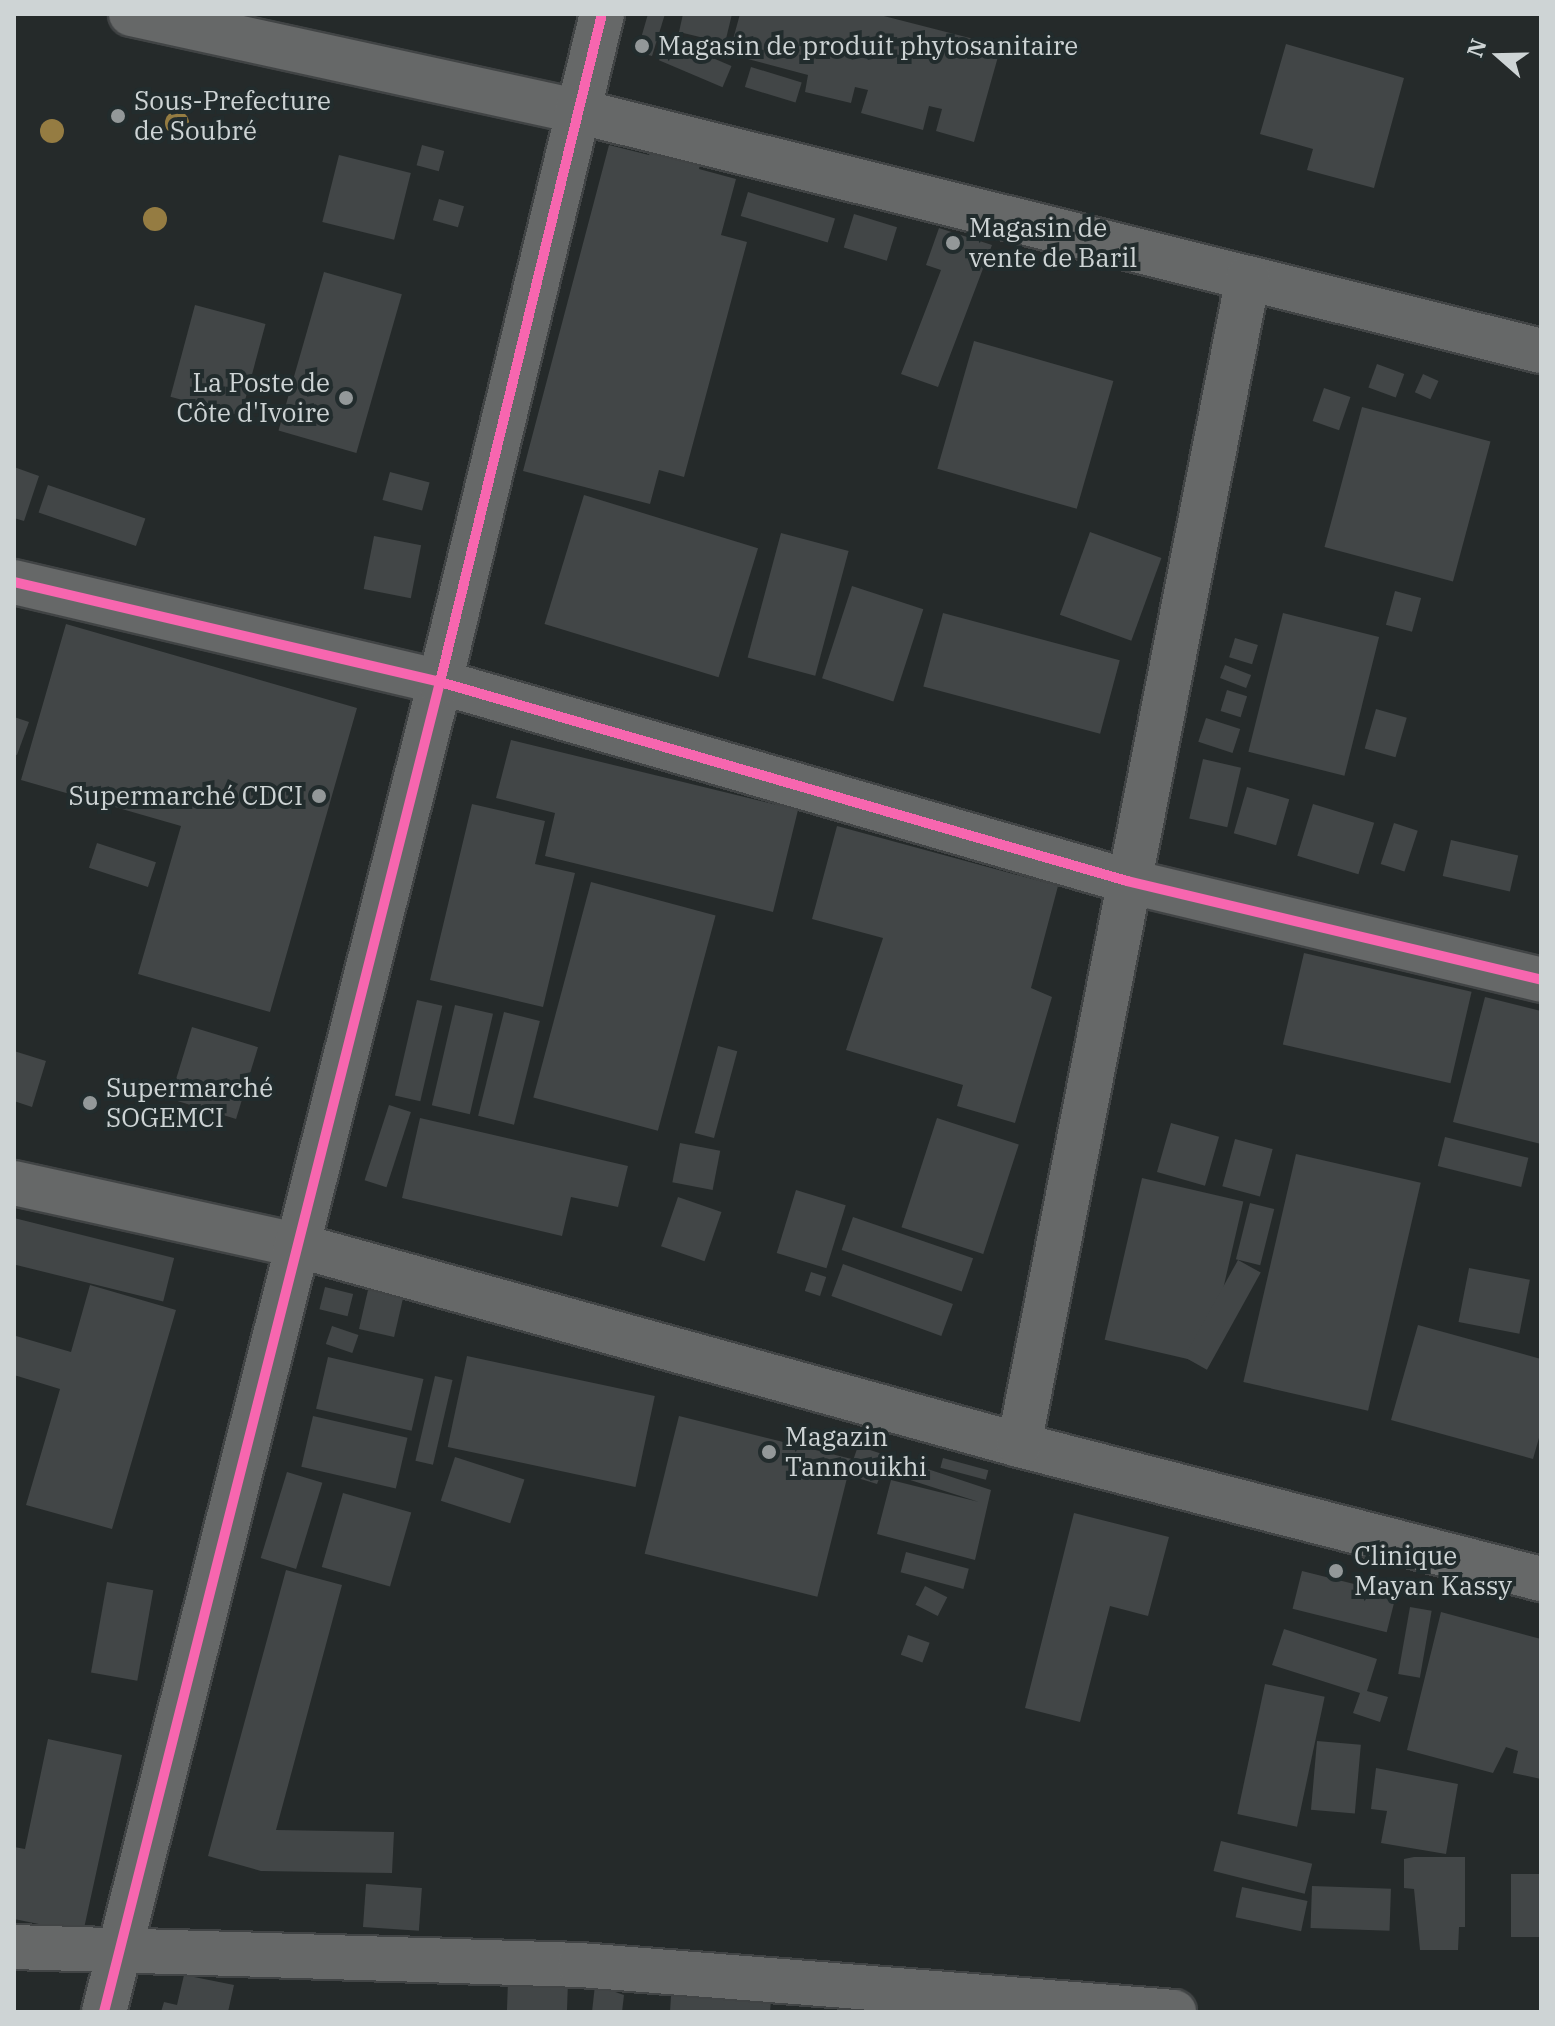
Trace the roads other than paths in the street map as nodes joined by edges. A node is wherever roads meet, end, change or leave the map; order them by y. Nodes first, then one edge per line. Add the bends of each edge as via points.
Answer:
1 (131, 14) edge
2 (602, 14) edge
3 (577, 111) junction
4 (1248, 278) junction
5 (1541, 351) edge
6 (14, 582) edge
7 (440, 682) junction
8 (1127, 881) junction
9 (1541, 980) edge
10 (14, 1183) edge
11 (296, 1245) junction
12 (1019, 1445) junction
13 (1541, 1579) edge
14 (14, 1947) edge
15 (119, 1953) junction
16 (104, 2012) edge
17 (1174, 2012) edge

1 - 3 street
2 - 3 street
3 - 4 street
3 - 7 street
4 - 5 street
4 - 8 street
6 - 7 street
7 - 8 street
7 - 11 street
8 - 9 street
8 - 12 street
10 - 11 street
11 - 12 street
11 - 15 street
12 - 13 street
14 - 15 street
15 - 16 street
15 - 17 street via 580,1965

